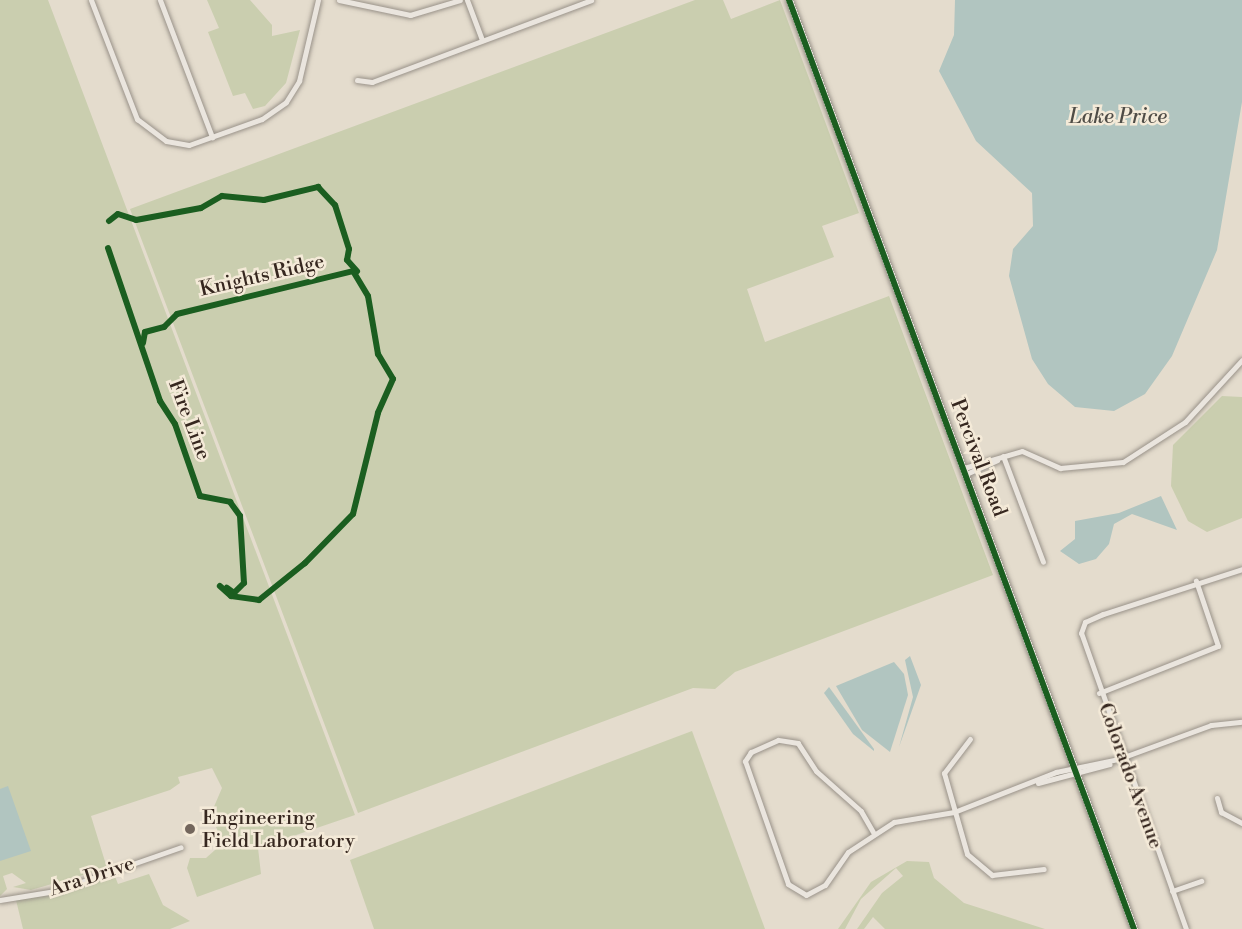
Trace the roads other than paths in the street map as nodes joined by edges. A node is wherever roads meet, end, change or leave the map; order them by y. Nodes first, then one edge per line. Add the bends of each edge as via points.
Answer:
1 (91, 0) edge
2 (160, 0) edge
3 (318, 0) edge
4 (339, 0) edge
5 (460, 0) edge
6 (467, 0) edge
7 (591, 0) edge
8 (789, 0) edge
9 (482, 40) junction
10 (357, 80) dead end
11 (212, 137) junction
12 (1242, 360) edge
13 (1003, 456) junction
14 (965, 471) junction
15 (1043, 562) dead end
16 (1242, 569) edge
17 (1196, 580) junction
18 (1099, 693) junction
19 (1242, 722) edge
20 (970, 739) dead end
21 (1123, 758) junction
22 (1076, 772) junction
23 (1036, 784) junction
24 (1216, 798) dead end
25 (954, 812) junction
26 (1242, 823) edge
27 (873, 832) junction
28 (181, 847) dead end
29 (1044, 869) dead end
30 (1201, 881) dead end
31 (1172, 891) junction
32 (0, 900) edge
33 (1134, 929) edge
34 (1186, 929) edge

1 - 11 street via 131,108 145,128 178,144
2 - 11 street
3 - 11 street via 299,81 286,102 262,119
4 - 5 street via 410,15
6 - 9 street
7 - 9 street
8 - 14 street, Percival Road
9 - 10 street via 372,82
12 - 13 street via 1185,422 1123,462 1060,468 1022,451
13 - 14 street
13 - 15 street
14 - 22 street, Percival Road
16 - 17 street
17 - 18 street, Colorado Avenue via 1085,622 1083,647
17 - 18 street via 1218,646 1212,653
18 - 21 street, Colorado Avenue
19 - 21 street via 1211,725
20 - 25 street via 944,772
21 - 22 street
21 - 31 street, Colorado Avenue
22 - 23 street
22 - 23 street
22 - 33 street, Percival Road
23 - 25 street
24 - 26 street via 1221,812
25 - 27 street via 894,822
25 - 29 street via 966,854 980,870 992,875
27 - 27 street via 848,852 825,885 806,895 788,884 747,772 751,752 778,740 798,743 816,771 848,797
28 - 32 street, Ara Drive via 55,891
30 - 31 street
31 - 34 street, Colorado Avenue

